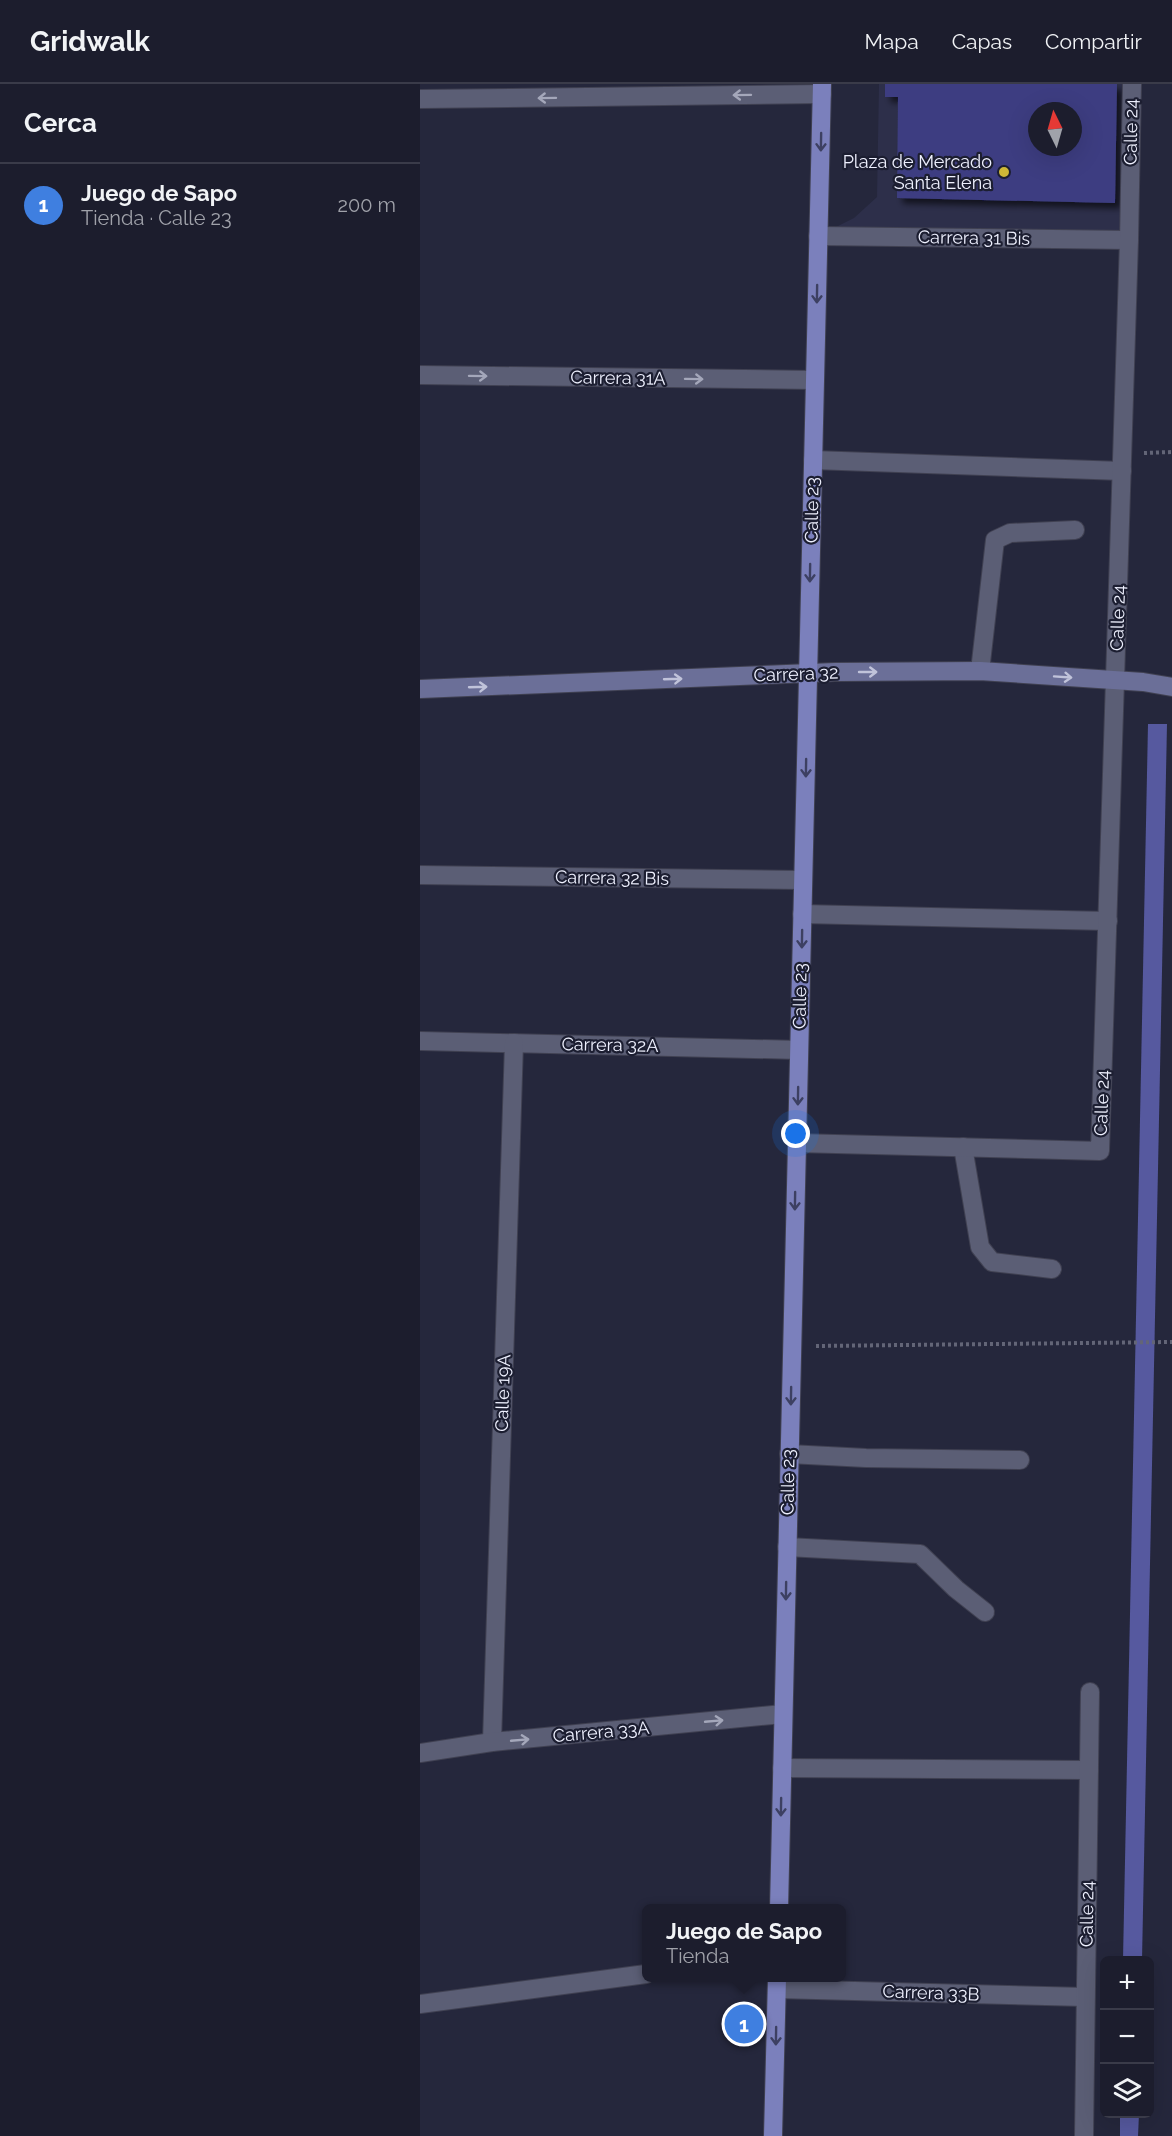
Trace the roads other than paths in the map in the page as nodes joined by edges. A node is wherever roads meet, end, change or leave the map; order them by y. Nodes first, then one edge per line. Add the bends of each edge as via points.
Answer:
1 (1132, 84) edge
2 (822, 89) edge
3 (420, 99) edge
4 (818, 236) junction
5 (1129, 240) junction
6 (420, 375) edge
7 (815, 380) junction
8 (813, 460) junction
9 (1122, 471) junction
10 (1076, 530) dead end
11 (980, 671) junction
12 (808, 674) junction
13 (1116, 680) junction
14 (1172, 687) edge
15 (420, 689) edge
16 (420, 875) edge
17 (803, 880) junction
18 (802, 914) junction
19 (1108, 921) junction
20 (420, 1041) edge
21 (514, 1043) junction
22 (799, 1050) junction
23 (797, 1143) junction
24 (963, 1147) junction
25 (1052, 1269) dead end
26 (789, 1454) junction
27 (1020, 1460) dead end
28 (787, 1547) junction
29 (985, 1612) dead end
30 (1090, 1692) dead end
31 (783, 1714) junction
32 (492, 1742) junction
33 (420, 1753) edge
34 (782, 1768) junction
35 (1089, 1770) junction
36 (779, 1904) edge
37 (642, 1975) edge
38 (777, 1983) edge
39 (1085, 1997) junction
40 (420, 2004) edge
41 (773, 2136) edge
42 (1084, 2136) edge

1 - 5 street, Calle 24
2 -> 3 street
2 -> 4 main road, Calle 23
4 - 5 street, Carrera 31 Bis
4 -> 7 main road, Calle 23
5 - 9 street, Calle 24
6 -> 7 street, Carrera 31A
7 - 8 main road, Calle 23
8 - 9 street
8 -> 12 main road, Calle 23
9 - 13 street, Calle 24
10 - 11 street via 1010,534 995,540
12 -> 11 street, Carrera 32
11 -> 13 street, Carrera 32
15 -> 12 street, Carrera 32
12 -> 17 main road, Calle 23
13 - 14 street, Carrera 32
13 - 19 street, Calle 24
16 - 17 street, Carrera 32 Bis
17 - 18 main road, Calle 23
18 - 19 street
18 -> 22 main road, Calle 23
19 - 24 street, Calle 24 via 1100,1151
20 - 21 street, Carrera 32A
21 - 22 street, Carrera 32A
21 - 32 street, Calle 19A
22 -> 23 main road, Calle 23
23 - 24 street
23 -> 26 main road, Calle 23
24 - 25 street via 980,1247 992,1262
26 - 27 street
26 - 28 main road, Calle 23
28 - 29 street via 920,1554
28 -> 31 main road, Calle 23
30 - 35 street, Calle 24
32 -> 31 street, Carrera 33A
31 - 34 main road, Calle 23
32 - 33 street, Carrera 33A
34 - 35 street
34 -> 36 main road, Calle 23
35 - 39 street, Calle 24
37 - 40 street
38 - 39 street, Carrera 33B
38 -> 41 main road
39 - 42 street, Calle 24

